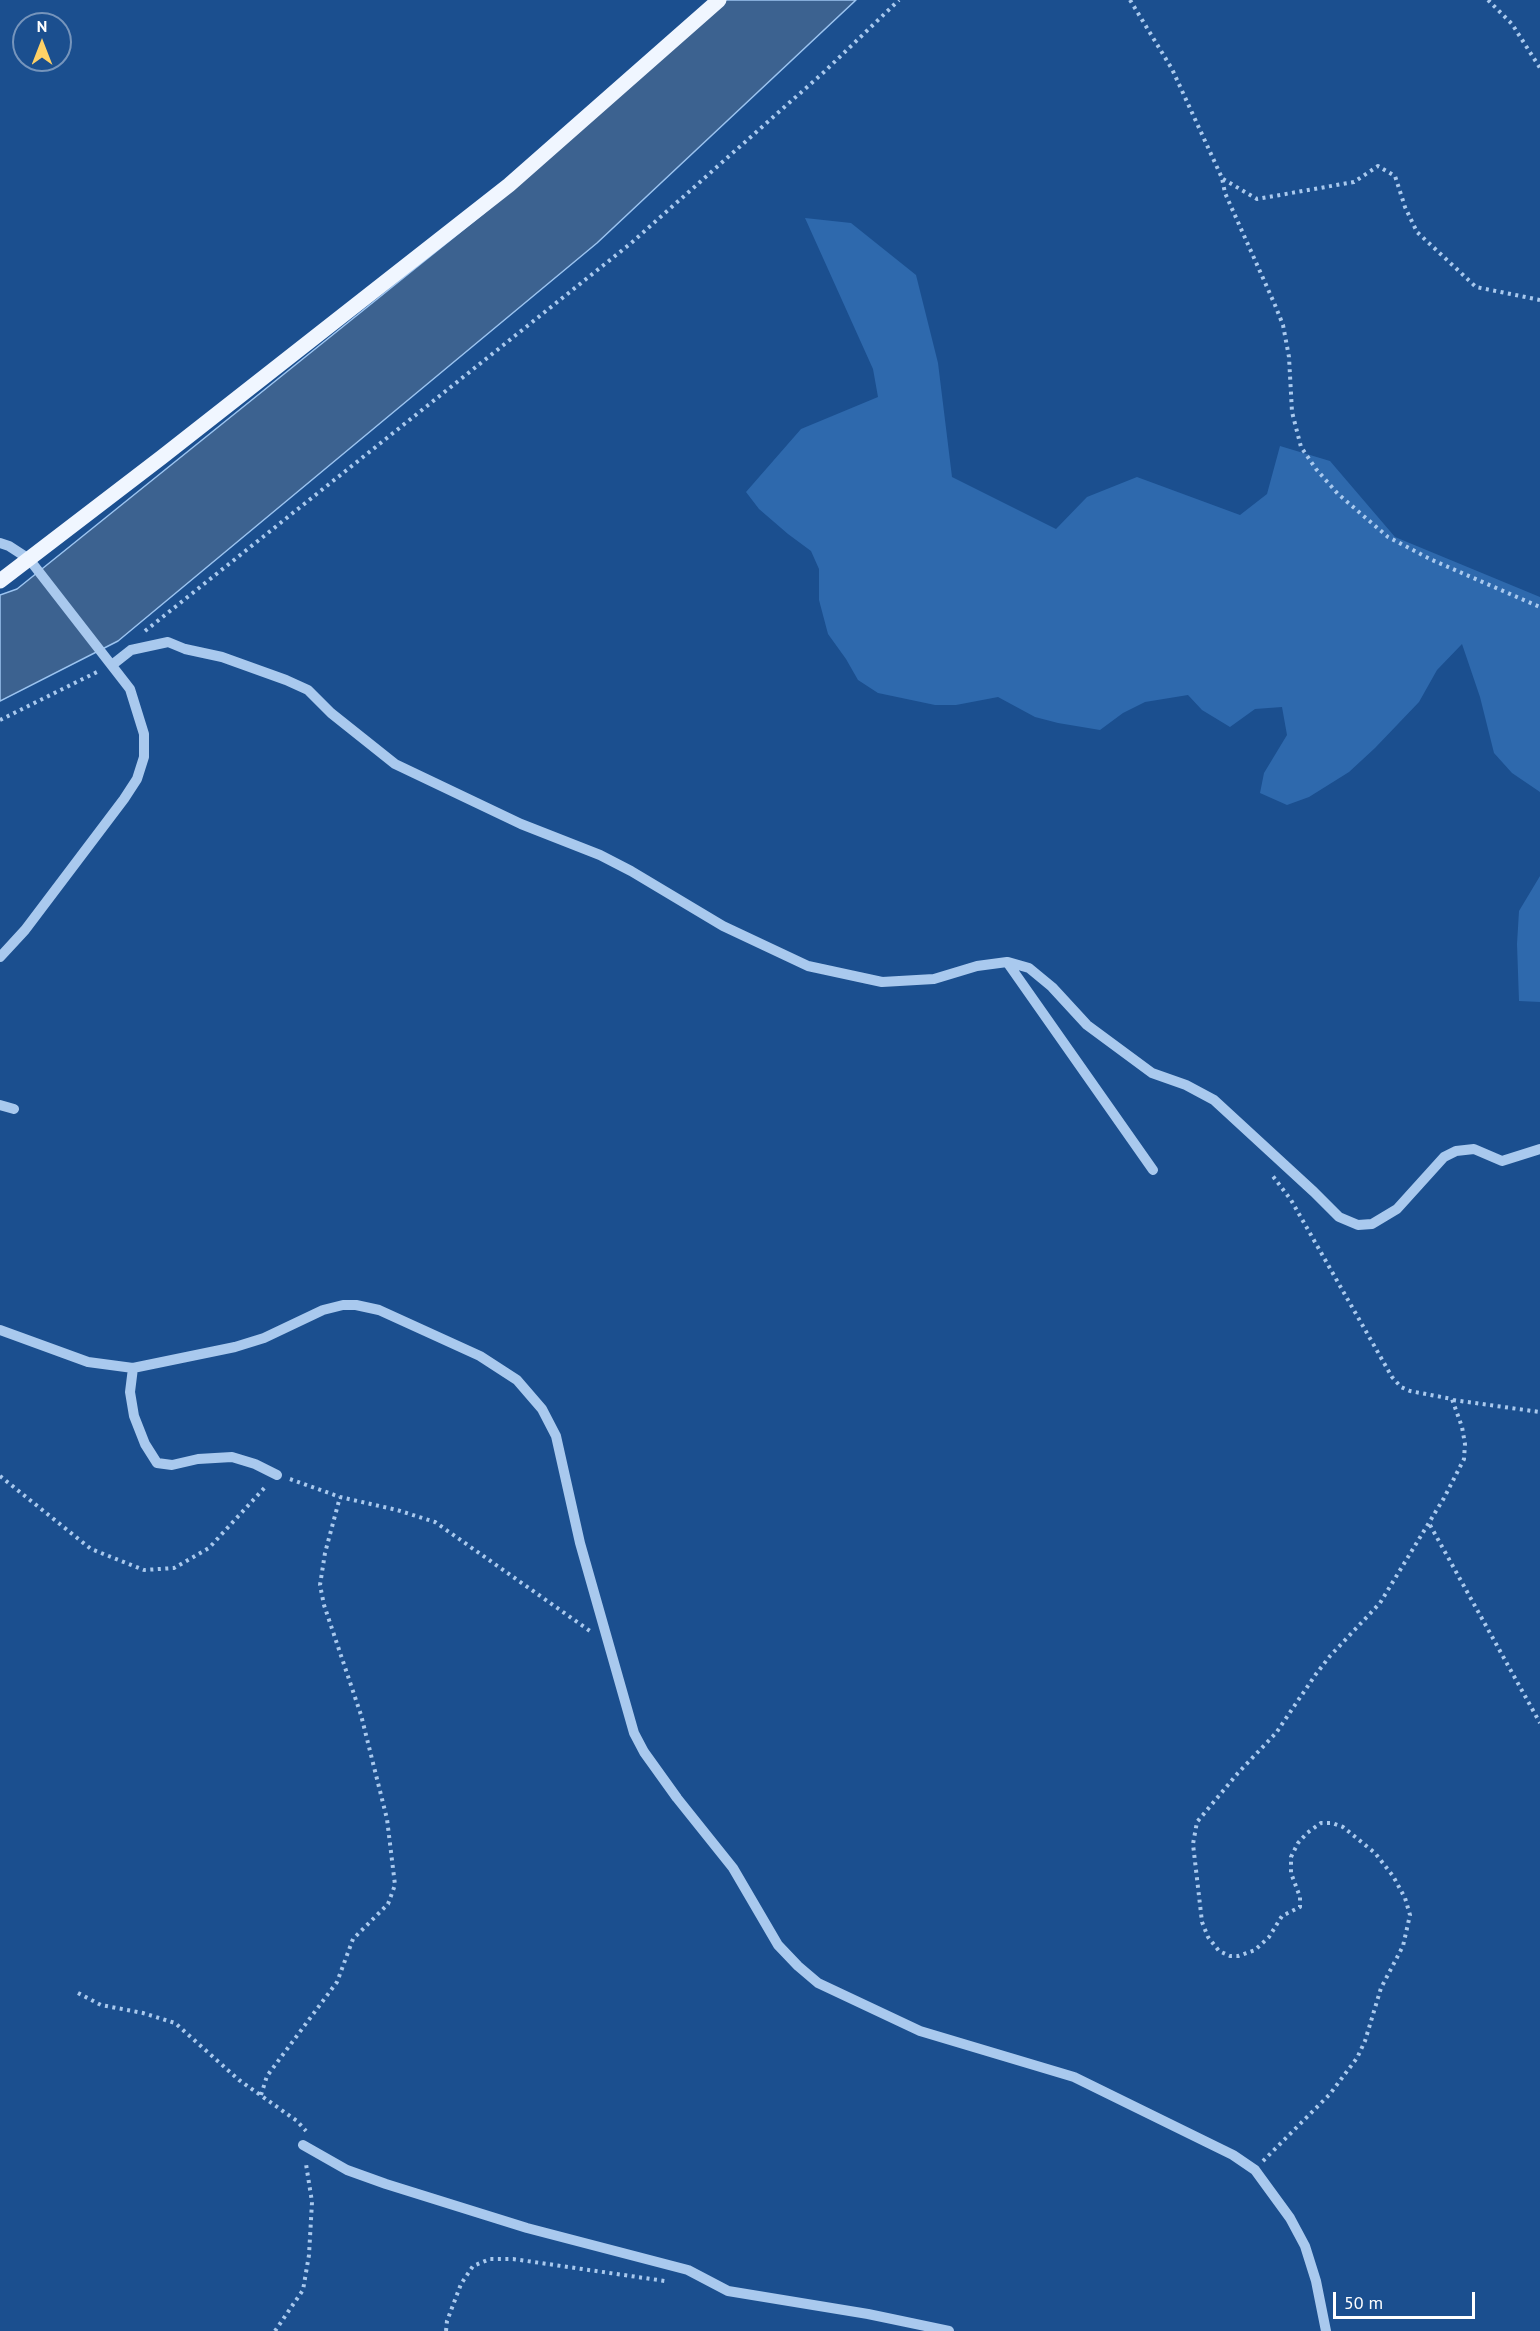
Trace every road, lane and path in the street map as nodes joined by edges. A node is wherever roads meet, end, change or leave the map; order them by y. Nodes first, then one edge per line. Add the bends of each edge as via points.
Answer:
1 (719, 0) edge
2 (899, 0) edge
3 (1130, 0) edge
4 (1488, 0) edge
5 (1540, 68) edge
6 (1222, 178) junction
7 (1540, 300) edge
8 (0, 543) edge
9 (32, 563) junction
10 (0, 581) edge
11 (1540, 607) edge
12 (144, 632) dead end
13 (112, 665) junction
14 (0, 720) edge
15 (0, 957) edge
16 (1008, 962) junction
17 (0, 1105) edge
18 (14, 1109) dead end
19 (1540, 1149) edge
20 (1153, 1170) dead end
21 (1270, 1173) dead end
22 (0, 1330) edge
23 (133, 1368) junction
24 (1452, 1400) junction
25 (1540, 1412) edge
26 (277, 1474) junction
27 (0, 1476) edge
28 (340, 1497) junction
29 (1430, 1525) junction
30 (608, 1642) junction
31 (1540, 1723) edge
32 (78, 1993) dead end
33 (261, 2095) junction
34 (303, 2145) junction
35 (1254, 2170) junction
36 (672, 2282) dead end
37 (275, 2331) edge
38 (446, 2331) edge
39 (949, 2331) edge
40 (1326, 2331) edge

1 - 9 main road via 508,185
2 - 12 path via 630,244
3 - 6 path via 1172,69
4 - 5 path via 1512,24
6 - 7 path via 1257,199 1354,183 1378,166 1395,176 1417,232 1476,287
6 - 11 path via 1283,325 1292,412 1301,447 1316,469 1338,494 1388,537
8 - 9 street
9 - 10 main road
9 - 13 street
13 - 14 path
13 - 15 street via 130,689 144,734 144,757 137,779 25,930
13 - 16 street via 131,650 168,642 286,680 308,690 395,764 520,824 600,855 723,926 808,966 882,982 934,980 977,966
16 - 19 street via 1029,968 1087,1025 1152,1072 1186,1084 1214,1100 1339,1217 1358,1225 1372,1224 1398,1209 1444,1157 1456,1151 1474,1149 1502,1161
16 - 20 street
17 - 18 street
21 - 24 path via 1303,1220 1392,1377 1410,1391
22 - 23 street via 88,1362
23 - 26 street via 130,1392 134,1416 144,1444 157,1463 172,1465 232,1457
23 - 30 street via 235,1347 343,1305 379,1310 480,1356 517,1380 542,1409 556,1436
24 - 25 path
24 - 29 path via 1462,1427 1464,1459
26 - 27 path via 209,1548 174,1568 144,1570 91,1549
26 - 28 path
28 - 30 path via 435,1522
28 - 33 path via 320,1585 361,1715 387,1819 395,1885 388,1904 353,1939 337,1982 267,2076
29 - 31 path
29 - 35 path via 1380,1603 1323,1665 1276,1733 1197,1822 1193,1844 1202,1922 1219,1952 1238,1956 1255,1950 1282,1916 1300,1907 1291,1857 1298,1843 1321,1823 1343,1827 1375,1853 1393,1876 1410,1915 1403,1946 1381,1988 1357,2058 1330,2094
30 - 35 street via 634,1733 644,1752 733,1868 778,1945 818,1983 920,2031 1074,2078 1233,2155
32 - 33 path via 101,2005 175,2023
33 - 34 path via 307,2132
34 - 37 path via 312,2202 309,2255 303,2290
34 - 39 street via 347,2170 386,2184 527,2228 688,2270 728,2291
35 - 40 street via 1290,2218 1305,2246
36 - 38 path via 490,2259 473,2266 461,2284

